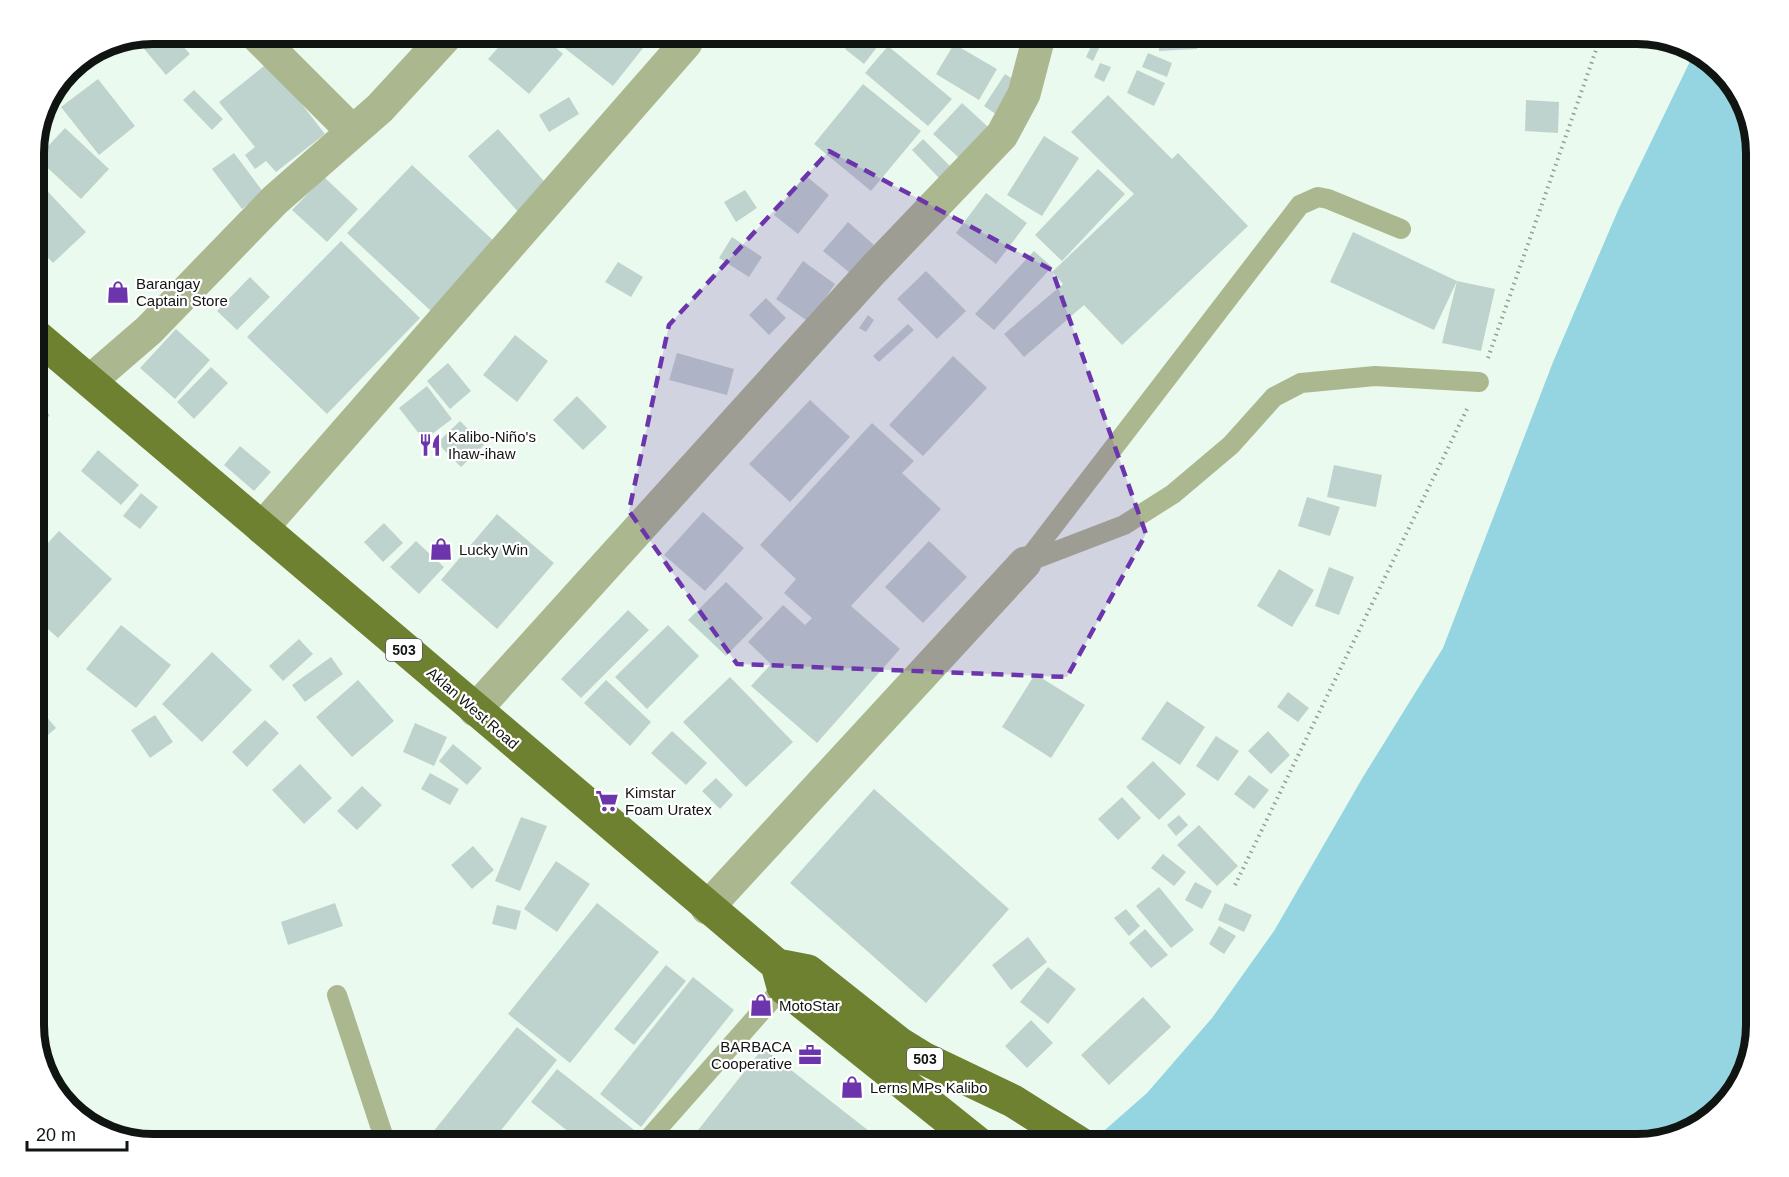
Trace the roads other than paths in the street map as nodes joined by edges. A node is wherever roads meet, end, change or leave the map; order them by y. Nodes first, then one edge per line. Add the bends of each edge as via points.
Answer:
1 (265, 44) edge
2 (439, 44) edge
3 (685, 44) edge
4 (1037, 44) edge
5 (352, 131) junction
6 (1401, 229) dead end
7 (44, 342) edge
8 (90, 381) junction
9 (1479, 382) road end
10 (262, 528) junction
11 (1025, 563) junction
12 (475, 710) junction
13 (707, 908) junction
14 (780, 976) junction
15 (337, 995) dead end
16 (383, 1134) edge
17 (652, 1134) edge
18 (968, 1134) edge
19 (1065, 1134) edge

1 - 5 street
2 - 5 street via 380,108
3 - 10 street
4 - 12 street via 1024,94 1002,135 873,270
5 - 8 street via 275,200 149,330
6 - 11 lane via 1328,198 1318,197 1300,205
7 - 8 main road, Aklan West Road / 503
8 - 10 main road, Aklan West Road / 503
9 - 11 lane via 1375,376 1301,382 1274,397 1231,445 1173,495 1124,525
10 - 12 main road, Aklan West Road / 503
11 - 13 street
12 - 13 main road, Aklan West Road / 503
13 - 14 main road, Aklan West Road / 503
14 - 17 lane
14 - 18 main road, Aklan West Road / 503
14 - 19 main road, Aklan West Road / 503 via 808,971 899,1043 1013,1101
15 - 16 lane

